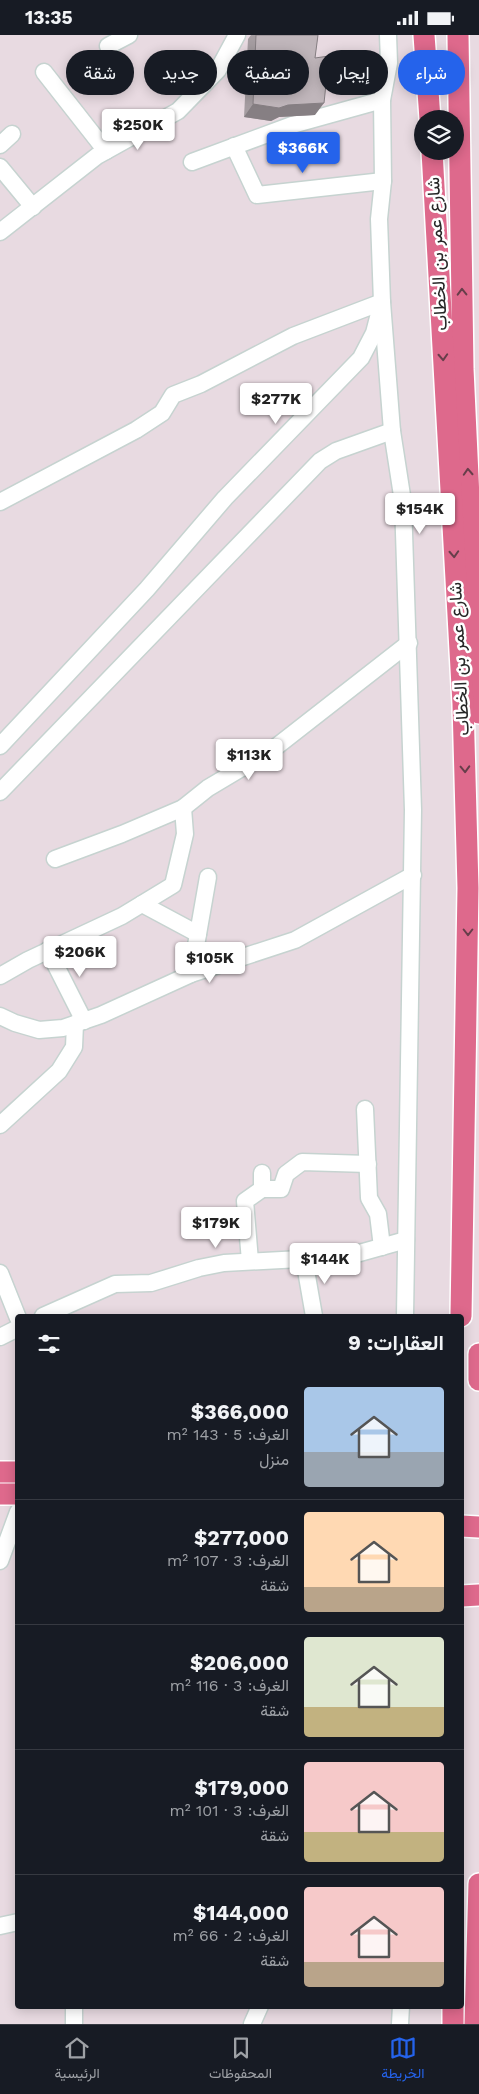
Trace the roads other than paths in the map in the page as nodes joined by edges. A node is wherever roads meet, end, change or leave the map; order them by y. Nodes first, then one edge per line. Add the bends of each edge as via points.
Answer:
1 (129, 35) edge
2 (238, 35) edge
3 (388, 35) edge
4 (424, 35) edge
5 (458, 35) edge
6 (108, 47) dead end
7 (44, 72) dead end
8 (382, 100) junction
9 (429, 110) edge
10 (234, 146) junction
11 (106, 151) junction
12 (432, 160) edge
13 (192, 163) dead end
14 (0, 167) edge
15 (383, 181) junction
16 (33, 207) junction
17 (0, 232) edge
18 (382, 303) junction
19 (392, 431) junction
20 (0, 502) edge
21 (409, 643) junction
22 (479, 713) edge
23 (0, 746) edge
24 (0, 792) edge
25 (183, 808) junction
26 (56, 859) dead end
27 (413, 875) junction
28 (208, 877) dead end
29 (142, 904) junction
30 (198, 934) junction
31 (48, 951) junction
32 (191, 974) junction
33 (0, 976) edge
34 (0, 1016) edge
35 (79, 1022) junction
36 (366, 1109) dead end
37 (0, 1125) edge
38 (368, 1164) junction
39 (406, 1240) junction
40 (382, 1247) junction
41 (304, 1259) junction
42 (250, 1261) junction
43 (0, 1273) edge
44 (16, 1314) edge
45 (48, 1314) edge
46 (314, 1314) edge
47 (405, 1314) edge
48 (461, 1314) edge
49 (15, 1330) edge
50 (0, 1337) edge
51 (479, 1354) edge
52 (479, 1380) edge
53 (0, 1472) edge
54 (15, 1472) edge
55 (0, 1494) edge
56 (15, 1494) edge
57 (15, 1520) edge
58 (464, 1526) edge
59 (479, 1527) edge
60 (0, 1561) edge
61 (479, 1595) edge
62 (464, 1596) edge
63 (479, 1883) edge
64 (15, 1923) edge
65 (0, 1926) edge
66 (74, 2009) edge
67 (259, 2009) edge
68 (401, 2009) edge
69 (453, 2009) edge
70 (74, 2024) edge
71 (252, 2024) edge
72 (400, 2024) edge
73 (453, 2024) edge
74 (475, 2024) edge

1 - 6 street
2 - 11 street via 218,70 178,111
3 - 8 street via 389,63
4 - 9 main road
22 -> 5 main road, شارع عمر بن الخطاب via 463,369
7 - 11 street
8 - 10 street via 292,125
8 - 15 street
10 - 13 street
10 - 15 street via 257,195
11 - 16 street
12 -> 48 main road, شارع عمر بن الخطاب via 462,704 468,888
14 - 16 street
15 - 18 street via 379,219
16 - 17 street
18 - 19 street
18 - 20 street via 293,336 173,395 162,413 136,430
18 - 23 street via 374,333 361,358 225,498 147,589
19 - 21 street via 403,502
19 - 24 street via 336,451 320,461
21 - 25 street via 272,750 208,788
21 - 27 street
25 - 26 street
25 - 29 street via 184,835 173,885
27 - 32 street via 295,940
27 - 39 street
28 - 30 street
29 - 30 street
29 - 31 street
30 - 32 street
31 - 33 street
31 - 35 street
32 - 35 street
34 - 35 street via 39,1030 63,1028
35 - 37 street via 74,1047 59,1071
36 - 38 street
38 - 40 street via 369,1199 378,1214
38 - 42 street via 302,1162 286,1174 281,1189 262,1181 245,1201
39 - 40 street
39 - 47 street
40 - 41 street via 356,1254
41 - 42 street
41 - 46 street
42 - 45 street via 199,1268 150,1283 115,1284
43 - 44 street
49 - 50 street
51 - 52 main road
53 - 54 main road
55 - 56 main road
57 - 60 street
58 - 59 main road
61 - 62 main road
63 - 74 main road
64 - 65 street
66 - 70 street
67 - 71 street
68 - 72 street
69 - 73 main road

